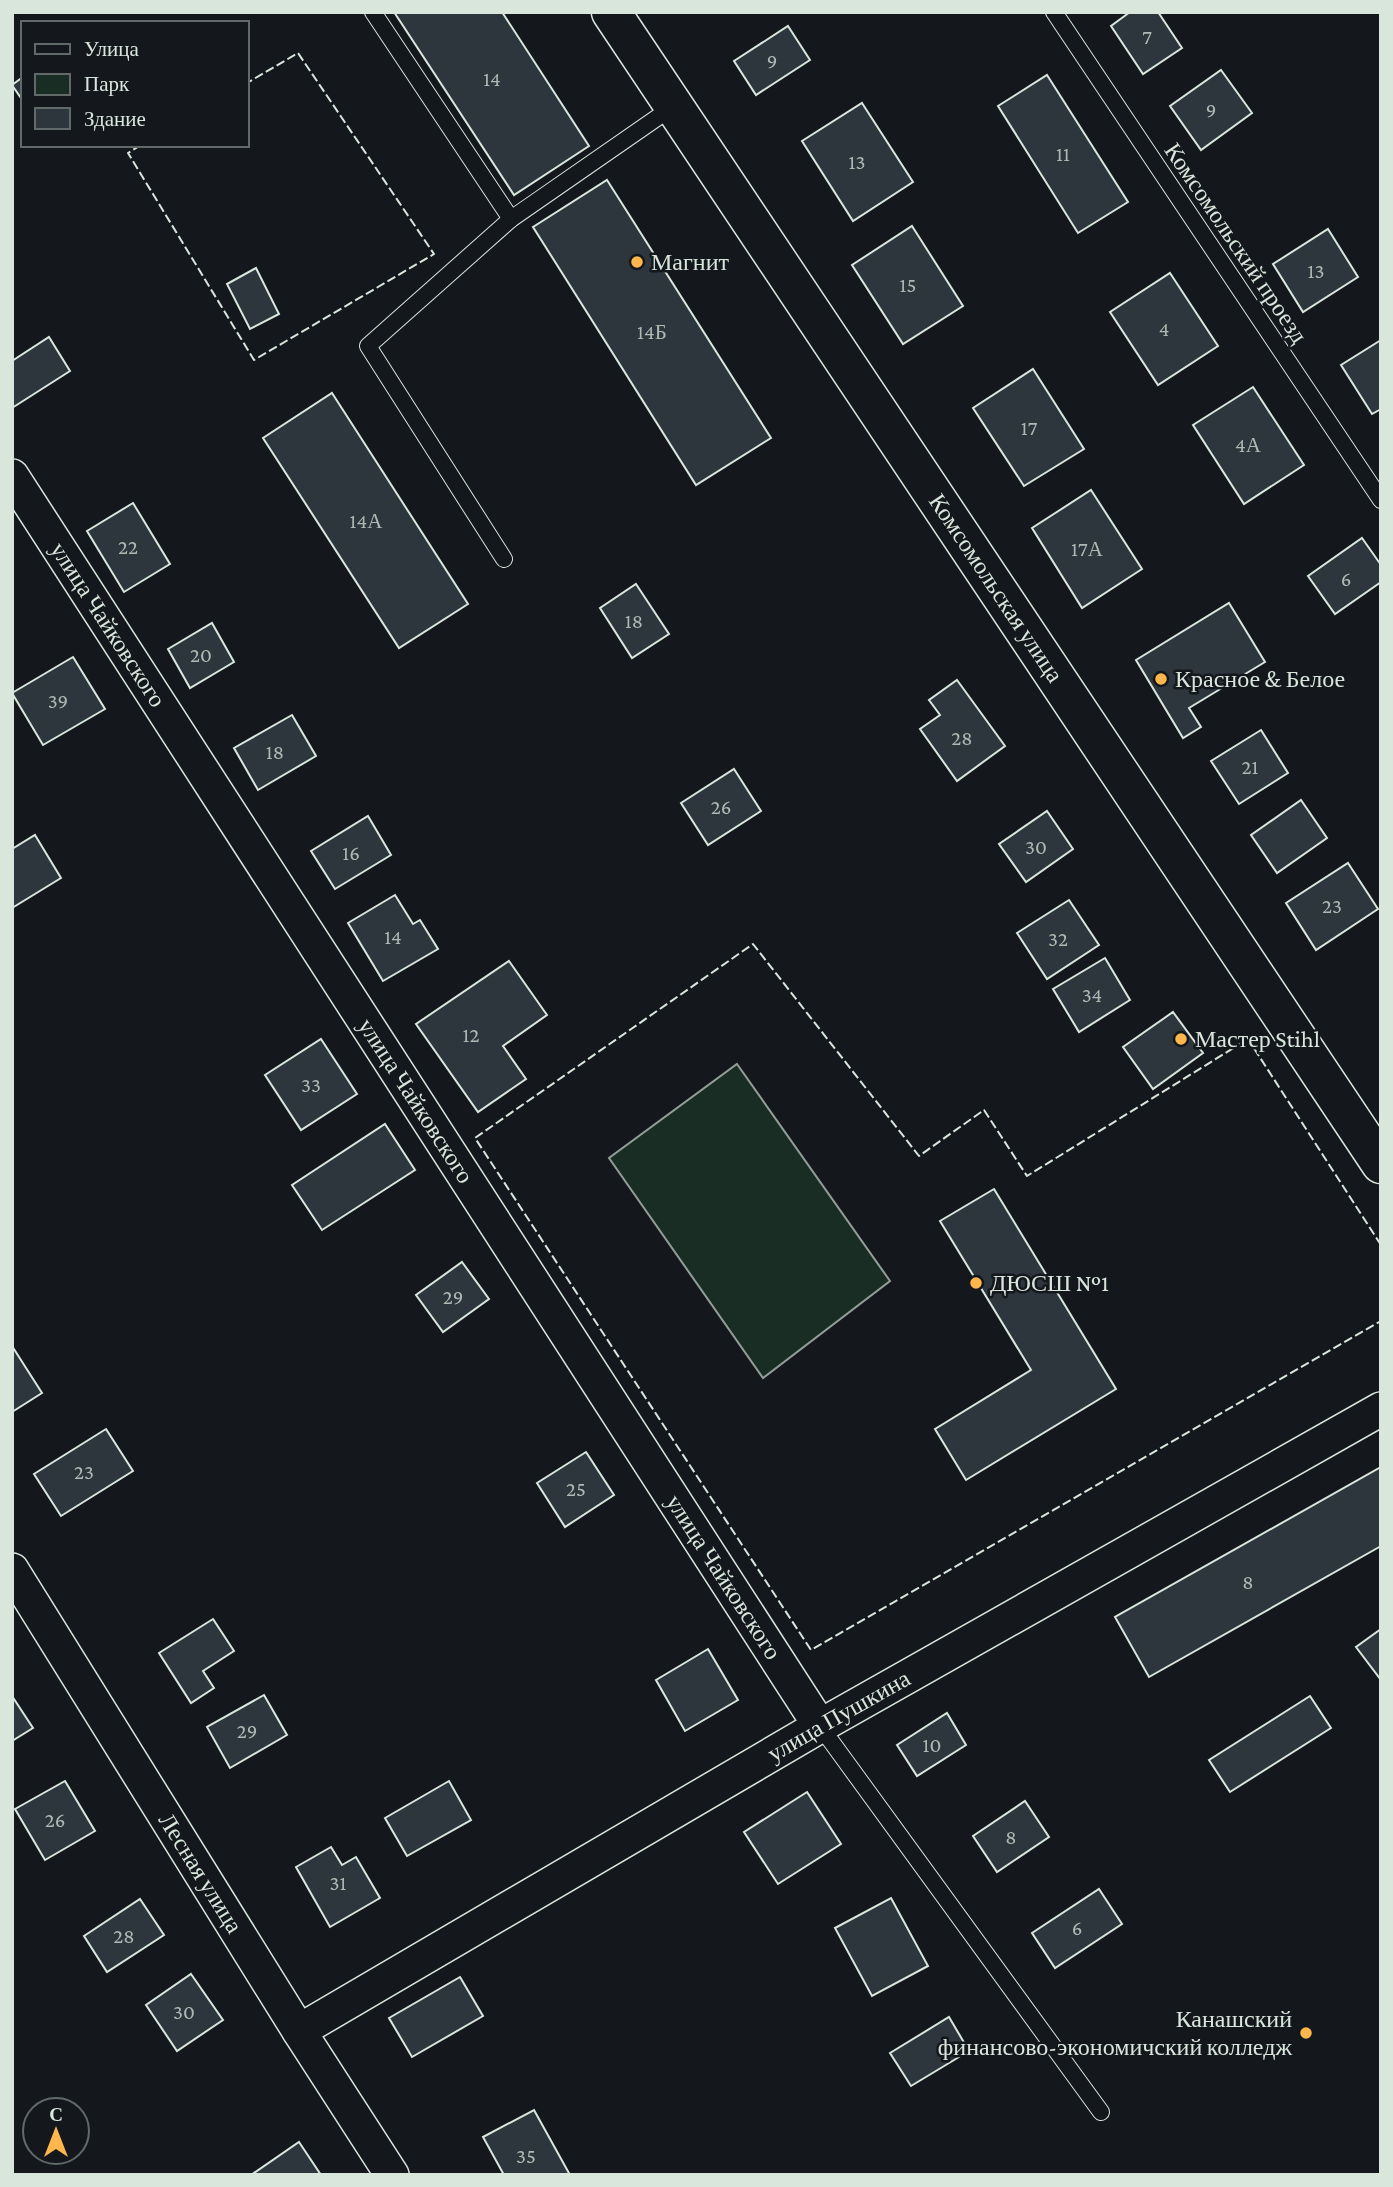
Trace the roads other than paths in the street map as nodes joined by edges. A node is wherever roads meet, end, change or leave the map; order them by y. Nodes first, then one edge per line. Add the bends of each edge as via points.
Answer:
1 (373, 12) edge
2 (611, 12) edge
3 (1054, 12) edge
4 (674, 106) junction
5 (511, 219) junction
6 (12, 477) edge
7 (1381, 500) edge
8 (503, 559) dead end
9 (1381, 1164) edge
10 (1381, 1409) edge
11 (12, 1570) edge
12 (820, 1726) junction
13 (299, 2031) junction
14 (1101, 2112) dead end
15 (392, 2175) edge

1 - 5 lane
2 - 4 main road, Комсомольская улица
3 - 7 lane, Комсомольский проезд
4 - 5 lane
4 - 9 main road, Комсомольская улица
5 - 8 lane via 368,346
6 - 12 street, улица Чайковского
10 - 12 street, улица Пушкина
11 - 13 street, Лесная улица
12 - 13 street, улица Пушкина
12 - 14 lane
13 - 15 street, Лесная улица

